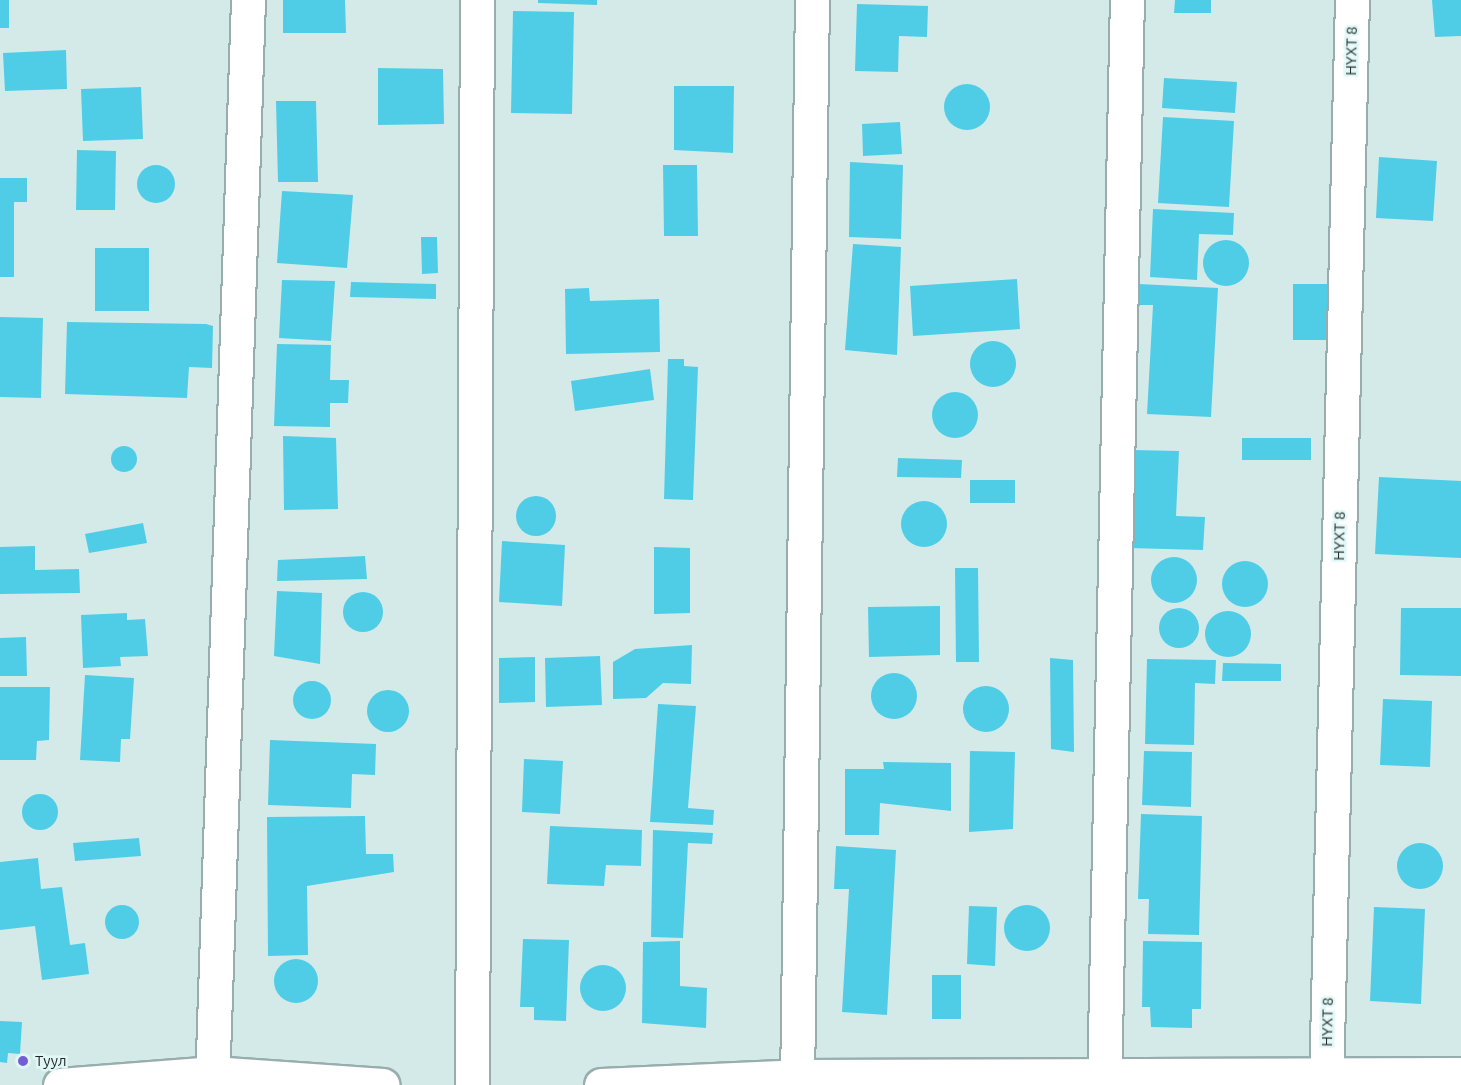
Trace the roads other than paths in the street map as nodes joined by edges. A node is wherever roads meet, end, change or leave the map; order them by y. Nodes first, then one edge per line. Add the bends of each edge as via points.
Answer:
1 (248, 0) edge
2 (477, 0) edge
3 (812, 0) edge
4 (1127, 0) edge
5 (1352, 0) edge
6 (1461, 1074) edge
7 (212, 1079) edge
8 (1326, 1079) edge
9 (797, 1080) edge
10 (1104, 1080) edge
11 (60, 1085) edge
12 (383, 1085) edge
13 (472, 1085) edge
14 (601, 1085) edge

1 - 7 street
2 - 13 street
3 - 9 street
4 - 10 street
5 - 8 street, НҮХТ 8
6 - 8 street
7 - 11 street
7 - 12 street
8 - 10 street
9 - 10 street
9 - 14 street

